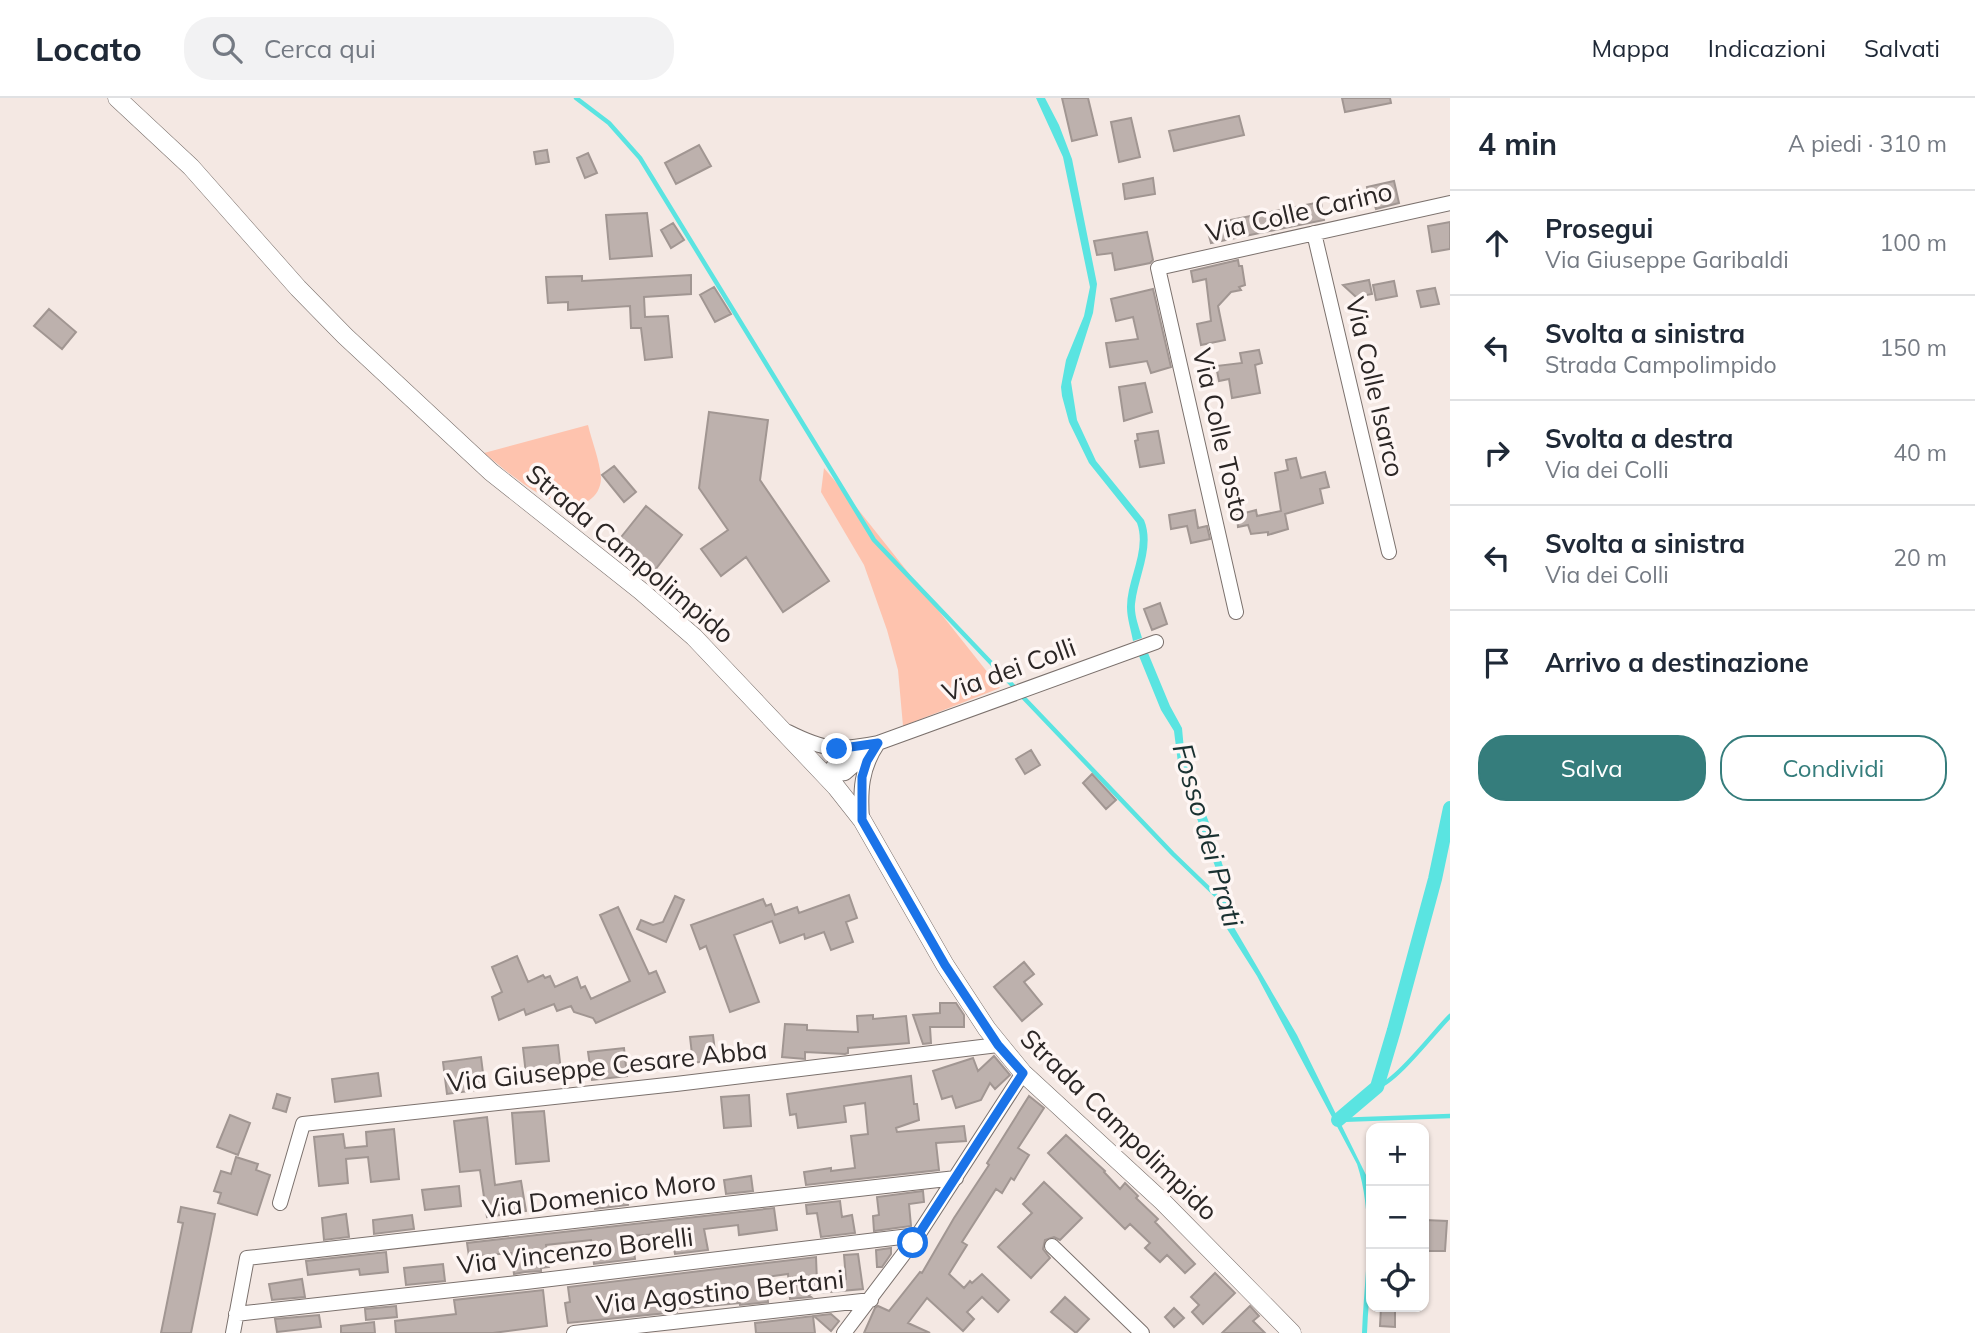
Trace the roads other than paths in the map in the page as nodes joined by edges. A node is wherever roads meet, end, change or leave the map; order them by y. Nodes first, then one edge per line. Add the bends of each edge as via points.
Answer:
1 (117, 98) edge
2 (1450, 203) edge
3 (1314, 233) junction
4 (1158, 268) joint
5 (1389, 552) dead end
6 (1236, 612) dead end
7 (1156, 642) dead end
8 (780, 728) junction
9 (878, 743) junction
10 (825, 776) junction
11 (862, 820) junction
12 (998, 1045) junction
13 (1023, 1073) junction
14 (957, 1178) junction
15 (280, 1202) dead end
16 (918, 1235) junction
17 (1052, 1246) dead end
18 (871, 1300) junction
19 (236, 1314) junction
20 (233, 1333) edge
21 (574, 1333) edge
22 (844, 1333) edge
23 (1142, 1333) edge
24 (1292, 1333) edge

1 - 8 street, Strada Campolimpido via 191,167 327,318 444,430 510,489 675,620
2 - 3 street, Via Colle Carino
3 - 4 street, Via Colle Carino
3 - 5 street, Via Colle Isarco
4 - 6 street, Via Colle Tosto
7 - 9 street, Via dei Colli
8 - 9 street, Via dei Colli via 831,749
8 - 10 street, Strada Campolimpido
9 - 10 street, Via dei Colli via 852,769
9 - 11 street via 862,777
10 - 11 street, Strada Campolimpido
11 - 12 street, Strada Campolimpido via 945,965
12 - 13 street, Strada Campolimpido
12 - 15 street, Via Giuseppe Cesare Abba via 303,1124
13 - 14 street
13 - 24 street, Strada Campolimpido via 1163,1202
14 - 16 street
14 - 19 street, Via Domenico Moro via 247,1258
16 - 18 street
16 - 19 street, Via Vincenzo Borelli
17 - 23 street
18 - 21 street, Via Agostino Bertani
18 - 22 street
19 - 20 street

